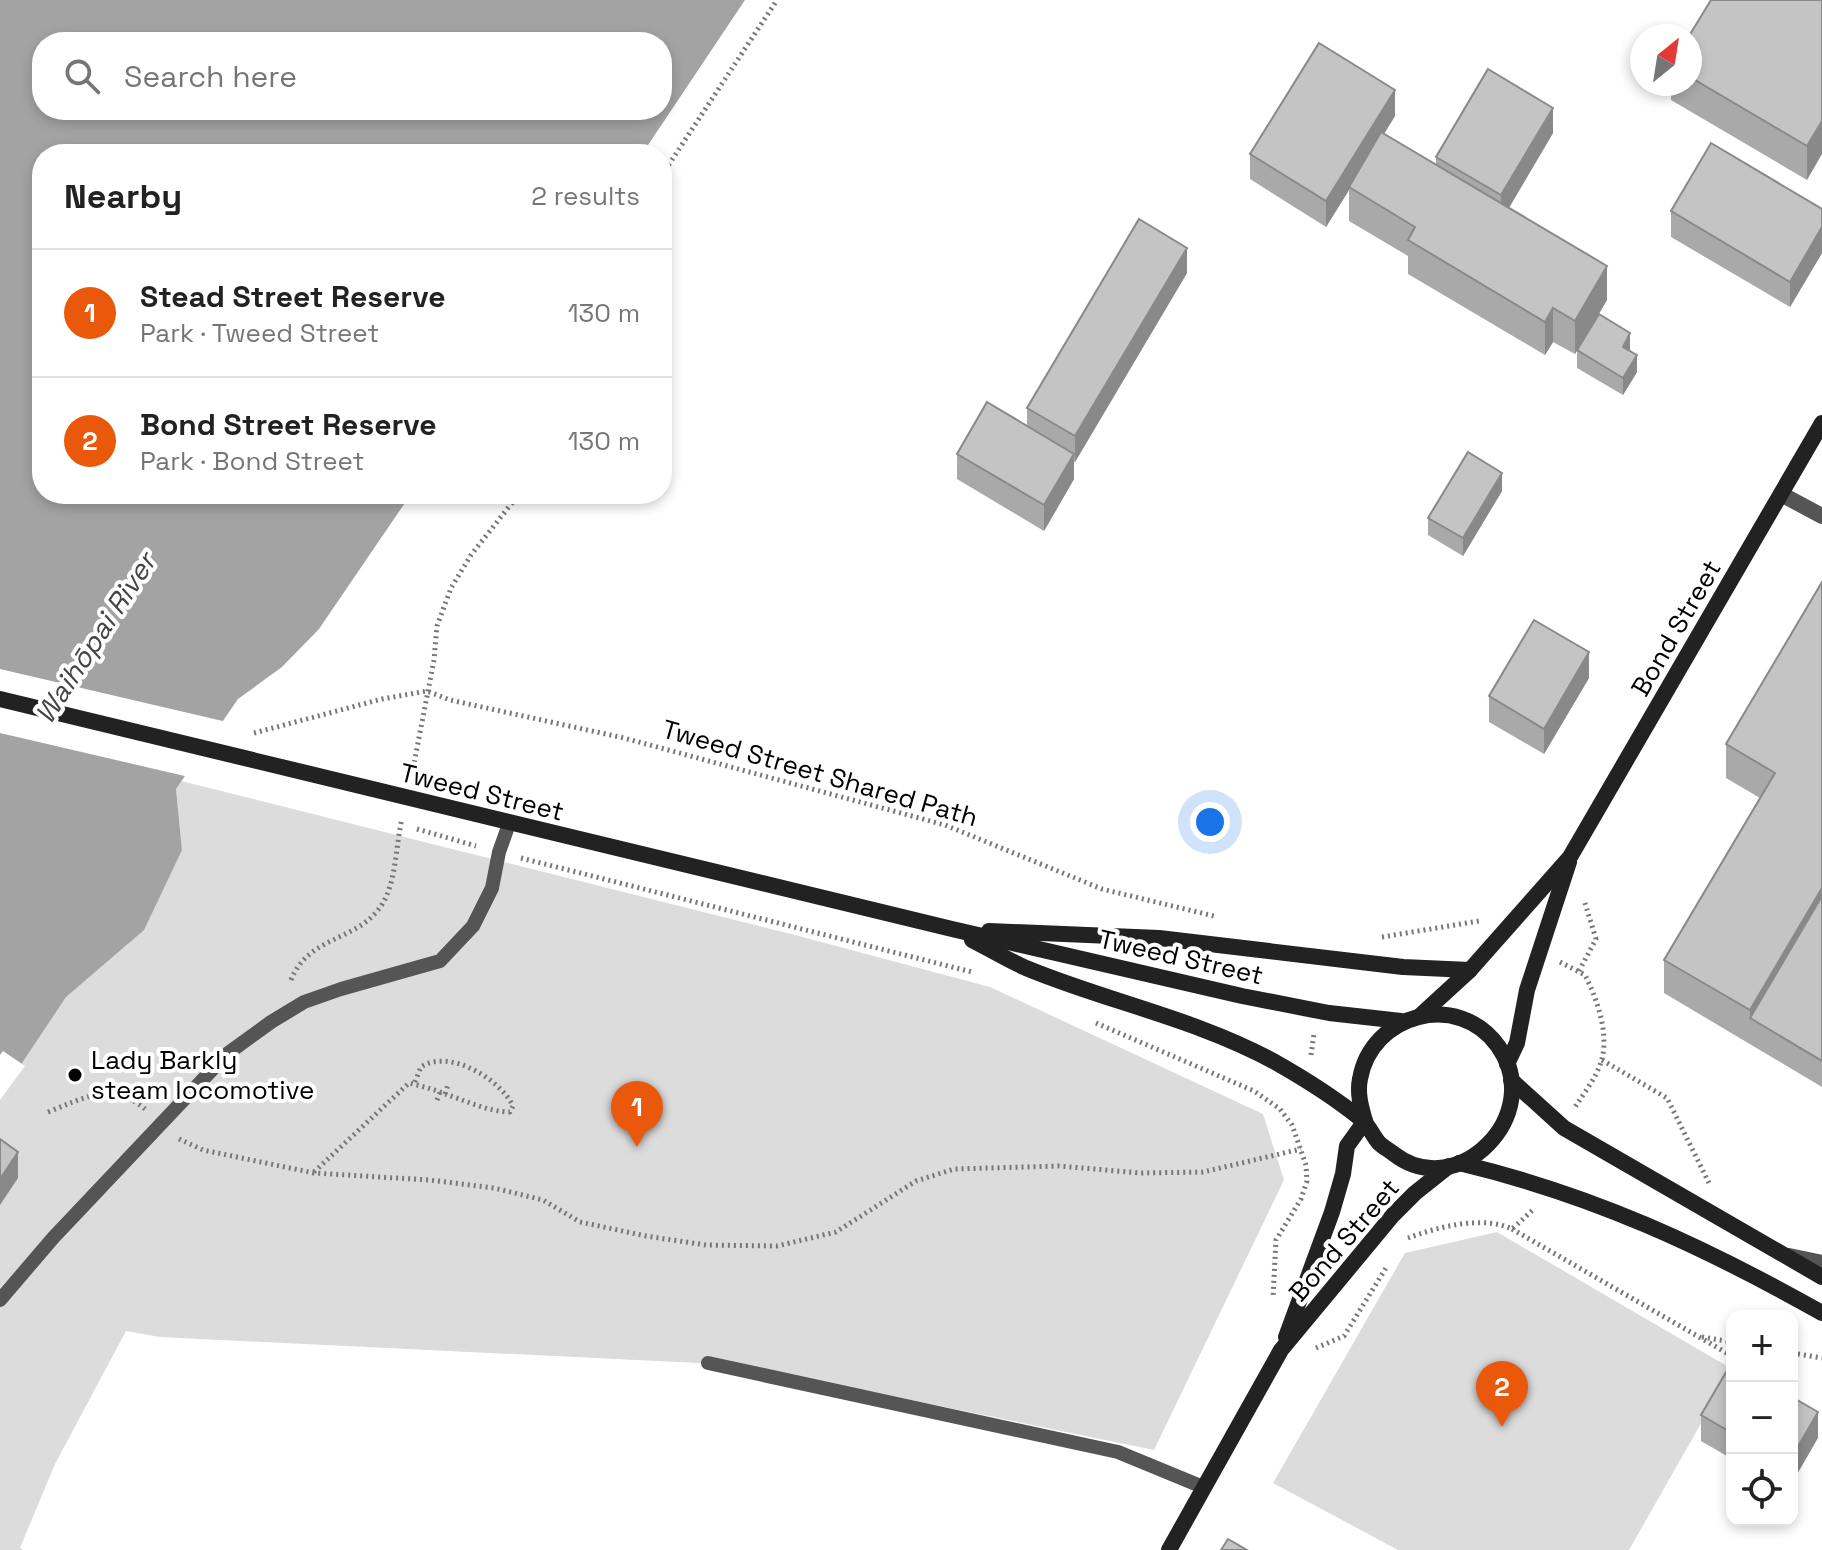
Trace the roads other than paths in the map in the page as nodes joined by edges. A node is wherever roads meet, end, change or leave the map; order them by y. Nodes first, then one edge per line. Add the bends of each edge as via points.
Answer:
1 (1822, 423) edge
2 (1781, 494) junction
3 (1822, 516) edge
4 (0, 699) edge
5 (509, 824) junction
6 (1570, 857) junction
7 (952, 929) junction
8 (1470, 970) junction
9 (1421, 1015) junction
10 (1401, 1021) junction
11 (1509, 1072) junction
12 (1365, 1121) junction
13 (1454, 1165) junction
14 (1783, 1255) junction
15 (1822, 1263) edge
16 (1822, 1277) edge
17 (0, 1300) edge
18 (1822, 1313) edge
19 (1281, 1350) junction
20 (708, 1363) dead end
21 (1203, 1487) junction
22 (1169, 1550) edge

1 - 2 main road, Bond Street
2 - 3 street
2 - 6 main road, Bond Street
4 - 5 main road, Tweed Street
5 - 7 main road, Tweed Street
5 - 17 lane via 492,888 473,926 440,961 304,1002 227,1054
6 - 8 main road, Bond Street
6 - 11 main road, Bond Street via 1527,990
7 - 8 main road via 1159,938
7 - 10 main road, Tweed Street via 1242,996
7 - 12 main road, Tweed Street via 1026,968 1190,1025 1273,1061
8 - 9 main road, Bond Street
9 - 10 main road, Bond Street
9 - 11 main road, Bond Street via 1464,1019 1482,1030 1498,1046
10 - 12 main road, Bond Street via 1372,1046 1363,1064 1359,1102
11 - 13 main road, Bond Street via 1510,1106 1501,1131 1483,1151
11 - 14 main road via 1564,1128
12 - 13 main road, Bond Street via 1399,1158 1423,1166
12 - 19 main road, Bond Street via 1347,1146 1332,1212
13 - 18 main road via 1533,1182 1612,1209 1743,1269
13 - 19 main road, Bond Street via 1415,1193 1386,1223
14 - 15 street
14 - 16 main road
19 - 21 main road, Bond Street
20 - 21 lane via 1118,1452
21 - 22 main road, Bond Street

